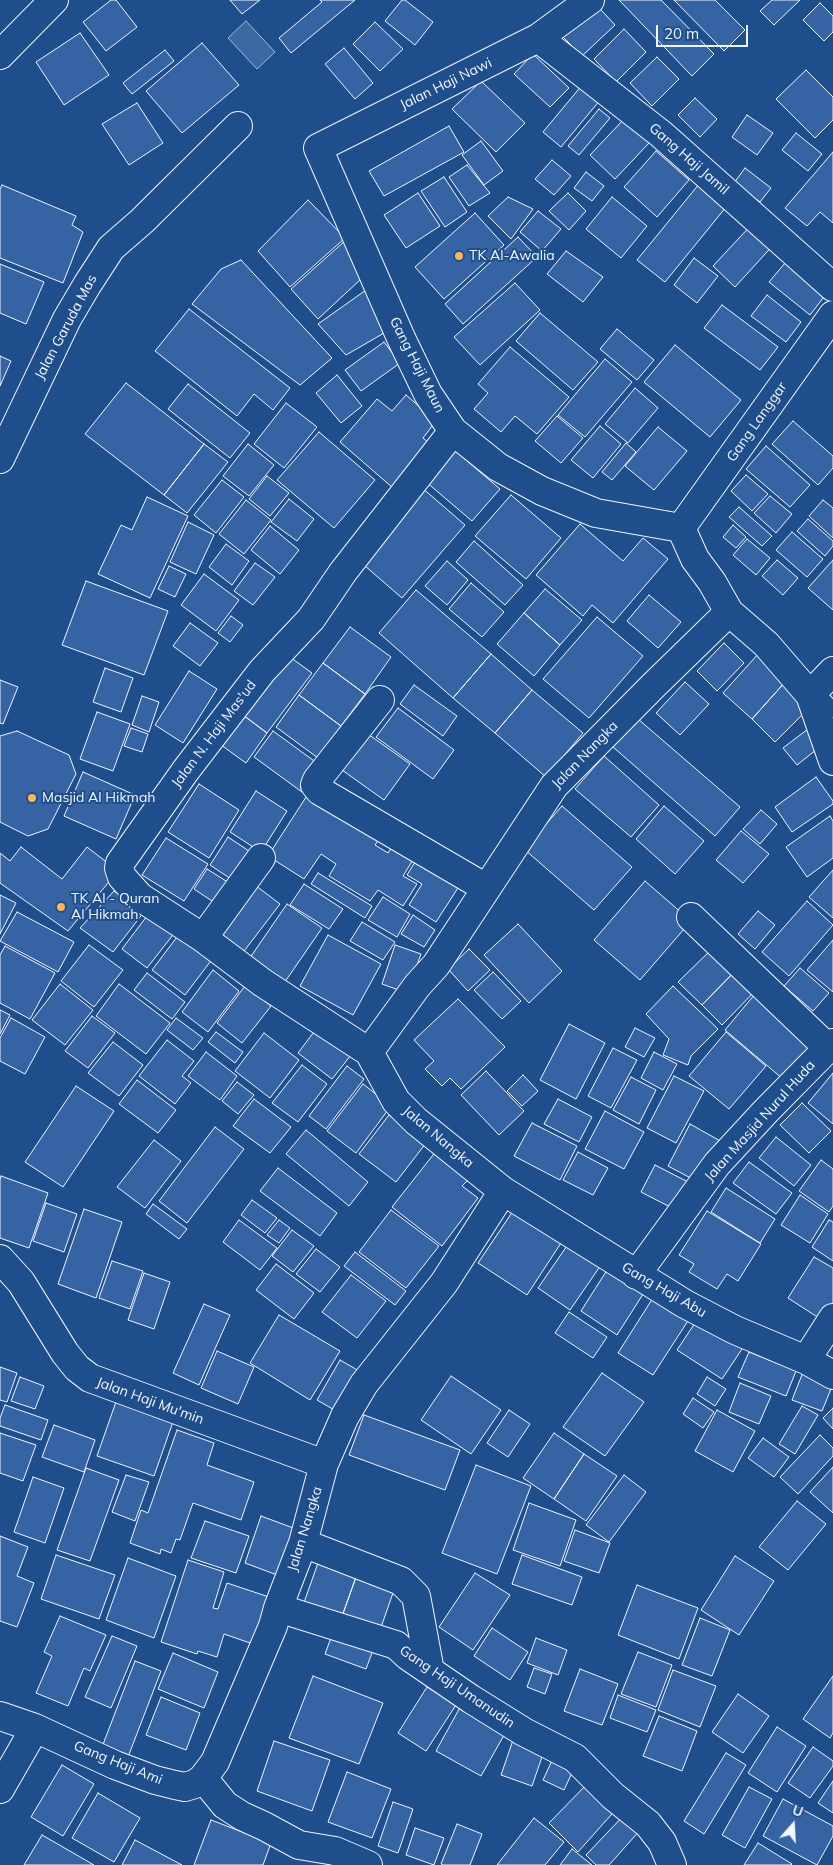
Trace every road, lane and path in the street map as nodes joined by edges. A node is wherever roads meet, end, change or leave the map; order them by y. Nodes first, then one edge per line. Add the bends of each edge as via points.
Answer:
1 (54, 0) edge
2 (580, 7) edge
3 (538, 38) junction
4 (0, 55) edge
5 (238, 126) dead end
6 (318, 148) joint
7 (833, 288) edge
8 (833, 315) edge
9 (453, 431) junction
10 (0, 459) edge
11 (682, 528) junction
12 (729, 612) junction
13 (833, 671) edge
14 (810, 695) junction
15 (380, 700) dead end
16 (833, 720) edge
17 (833, 761) edge
18 (261, 858) dead end
19 (486, 888) junction
20 (691, 918) dead end
21 (203, 938) junction
22 (830, 1046) edge
23 (369, 1052) junction
24 (503, 1191) junction
25 (0, 1259) edge
26 (636, 1274) junction
27 (833, 1318) edge
28 (806, 1360) junction
29 (833, 1375) edge
30 (324, 1464) junction
31 (303, 1543) junction
32 (278, 1608) junction
33 (430, 1671) junction
34 (0, 1716) edge
35 (35, 1728) junction
36 (204, 1778) junction
37 (0, 1789) edge
38 (333, 1858) edge
39 (368, 1865) edge
40 (672, 1865) edge

1 - 4 street
2 - 3 street, Jalan Haji Nawi
3 - 6 street, Jalan Haji Nawi
3 - 7 street, Gang Haji Jamil via 662,134
5 - 10 street, Jalan Garuda Mas via 111,248 67,319
6 - 9 street, Gang Haji Maun via 401,338 428,394
8 - 11 street, Gang Langgar
9 - 11 street, Gang Haji Maun via 498,466 542,491 596,513
9 - 21 street, Jalan N. Haji Mas'ud via 343,572 311,619 262,671 186,770 120,864 122,877 140,897
11 - 12 street via 695,559
12 - 14 street via 766,644
12 - 19 street, Jalan Nangka via 554,786
13 - 14 street
14 - 16 street
14 - 17 street
15 - 19 street via 315,785 320,791
18 - 21 street
19 - 23 street, Jalan Nangka via 436,965
20 - 22 street
21 - 23 street, Jalan N. Haji Mas'ud via 263,984
22 - 26 street, Jalan Masjid Nurul Huda via 717,1164
23 - 24 street, Jalan Nangka via 396,1101
24 - 26 street, Gang Haji Abu
24 - 30 street, Jalan Nangka via 444,1283 364,1384 345,1416
25 - 30 street, Jalan Haji Mu'min via 21,1282 64,1353 90,1378
26 - 28 street, Gang Haji Abu via 727,1326
27 - 28 street
28 - 29 street, Gang Haji Abu
30 - 31 street, Jalan Nangka
31 - 32 street, Jalan Nangka
31 - 33 street via 401,1581 416,1596
32 - 33 street, Gang Haji Umanudin via 396,1645
32 - 36 street, Jalan Nangka via 215,1762
33 - 40 street, Gang Haji Umanudin via 524,1732 575,1758 613,1796 648,1824 662,1842
34 - 35 street, Gang Haji Ami
35 - 36 street, Gang Haji Ami via 155,1780 185,1786
35 - 37 street
36 - 38 street via 225,1805 242,1816
38 - 39 street

